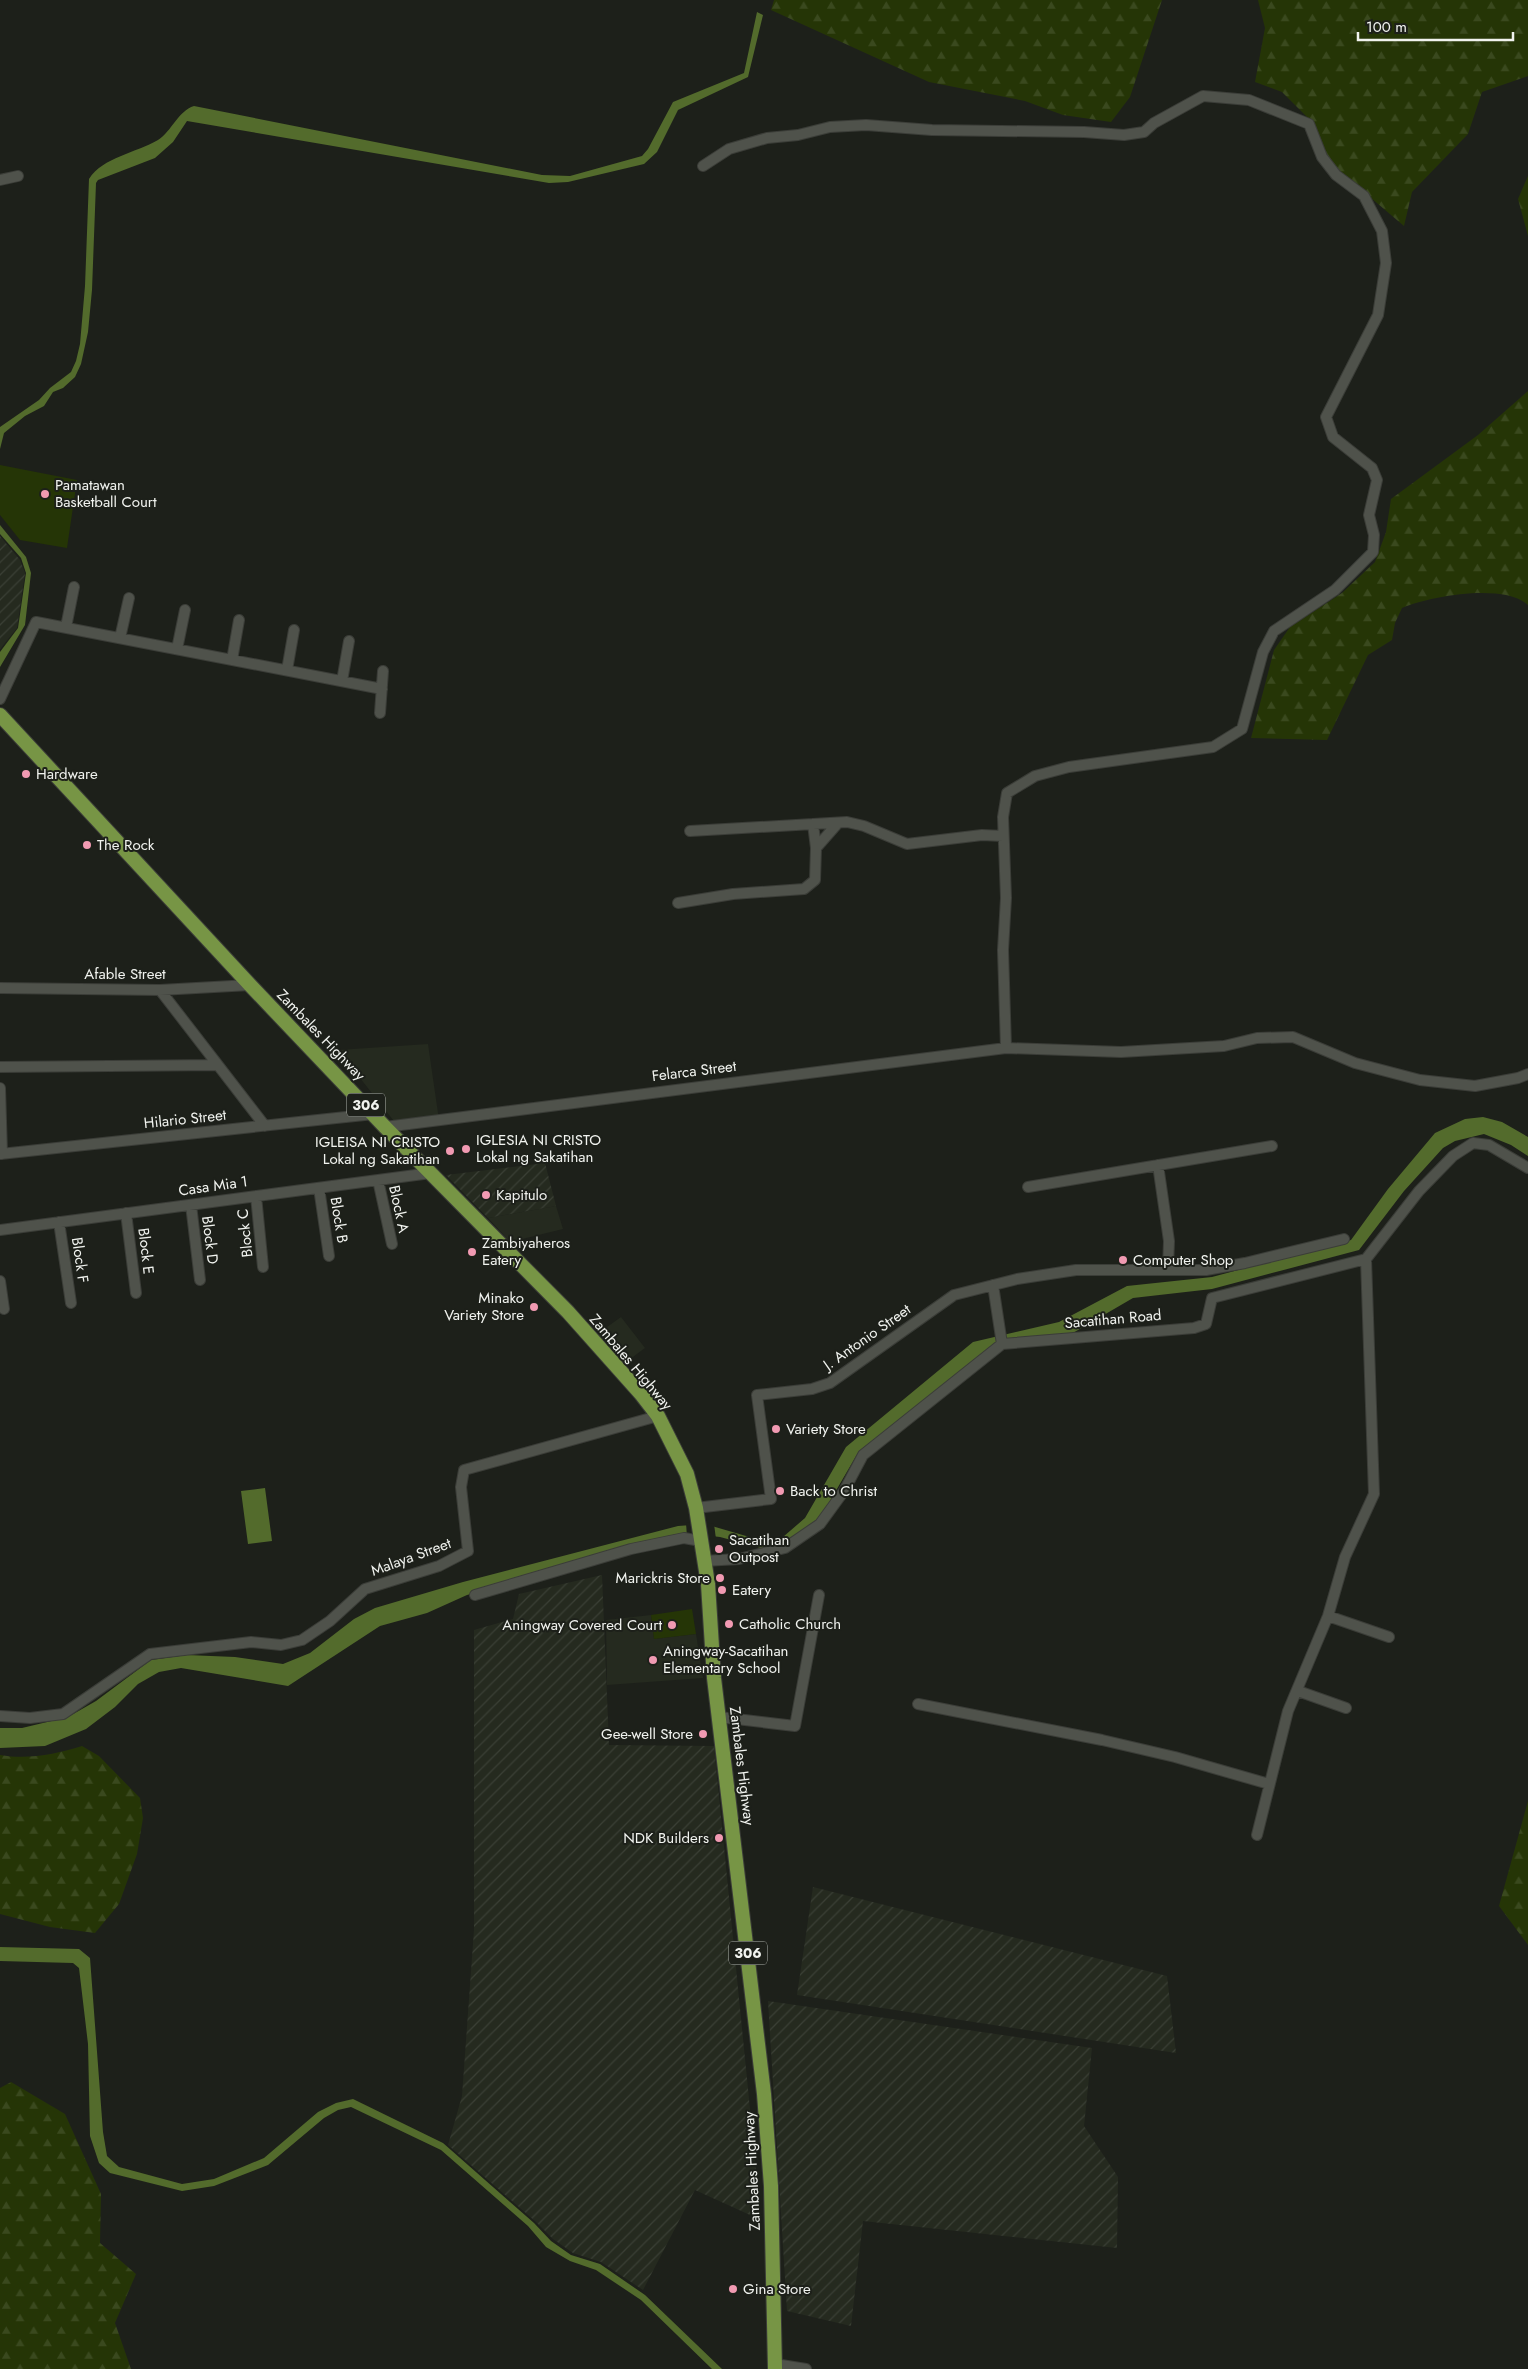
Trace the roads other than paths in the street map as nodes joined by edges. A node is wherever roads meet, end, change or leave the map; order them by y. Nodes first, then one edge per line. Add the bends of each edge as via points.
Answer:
1 (703, 166) dead end
2 (18, 176) dead end
3 (0, 180) edge
4 (74, 587) dead end
5 (128, 598) dead end
6 (185, 610) dead end
7 (239, 620) dead end
8 (66, 627) junction
9 (294, 630) dead end
10 (120, 638) junction
11 (349, 641) dead end
12 (177, 649) junction
13 (232, 660) junction
14 (287, 670) junction
15 (383, 671) dead end
16 (342, 681) junction
17 (382, 689) junction
18 (0, 699) edge
19 (380, 713) dead end
20 (0, 715) edge
21 (838, 823) junction
22 (813, 824) junction
23 (690, 831) dead end
24 (1003, 836) junction
25 (816, 848) junction
26 (678, 903) dead end
27 (250, 985) junction
28 (0, 988) edge
29 (160, 990) junction
30 (1006, 1048) junction
31 (218, 1065) junction
32 (0, 1067) edge
33 (1528, 1074) edge
34 (0, 1088) edge
35 (374, 1114) junction
36 (265, 1126) junction
37 (385, 1127) junction
38 (1272, 1146) dead end
39 (1, 1154) edge
40 (1158, 1165) junction
41 (1528, 1168) edge
42 (430, 1173) junction
43 (378, 1180) junction
44 (1028, 1187) dead end
45 (319, 1188) junction
46 (256, 1196) junction
47 (191, 1204) junction
48 (126, 1213) junction
49 (59, 1222) junction
50 (0, 1230) edge
51 (1344, 1239) dead end
52 (392, 1244) dead end
53 (329, 1256) dead end
54 (1366, 1259) junction
55 (263, 1267) dead end
56 (1168, 1269) junction
57 (200, 1280) dead end
58 (0, 1281) edge
59 (993, 1285) junction
60 (136, 1293) dead end
61 (71, 1303) dead end
62 (4, 1310) dead end
63 (1002, 1344) junction
64 (658, 1416) junction
65 (697, 1512) junction
66 (701, 1540) junction
67 (704, 1561) junction
68 (475, 1595) dead end
69 (819, 1595) dead end
70 (1328, 1616) junction
71 (1389, 1637) dead end
72 (1298, 1691) junction
73 (918, 1704) dead end
74 (1346, 1708) dead end
75 (0, 1716) edge
76 (719, 1717) junction
77 (1269, 1784) junction
78 (1257, 1835) dead end
79 (775, 2366) edge
80 (806, 2369) edge

1 - 24 street via 729,149 767,138 830,127 866,125 1124,135 1144,132 1203,96 1249,100 1309,124 1322,157 1336,175 1364,196 1382,231 1386,264 1378,315 1326,417 1333,437 1372,468 1377,480 1369,515 1374,535 1373,552 1334,590 1274,630 1263,652 1242,729 1213,747 1070,767 1035,776 1007,793
2 - 3 street
4 - 8 street
5 - 10 street
6 - 12 street
7 - 13 street
8 - 10 street
8 - 18 street via 36,622
9 - 14 street
10 - 12 street
11 - 16 street
12 - 13 street
13 - 14 street
14 - 16 street
15 - 17 street
16 - 17 street
17 - 19 street
20 - 27 main road, Zambales Highway / 306
21 - 22 street
21 - 24 street via 864,826 907,844 982,835
21 - 25 street
22 - 23 street
22 - 25 street
24 - 30 street via 1006,898 1002,950
25 - 26 street via 815,880 804,889 733,894
27 - 29 street, Afable Street
27 - 35 main road, Zambales Highway / 306
28 - 29 street, Afable Street
29 - 31 street
30 - 33 street, Felarca Street via 1120,1052 1224,1046 1257,1038 1293,1037 1355,1063 1420,1080 1475,1086
30 - 37 street, Felarca Street
31 - 32 street
31 - 36 street
34 - 39 street
35 - 36 street, Hilario Street
35 - 37 main road, Zambales Highway / 306
36 - 39 street, Hilario Street
37 - 42 main road, Zambales Highway / 306
38 - 40 street
40 - 44 street
40 - 56 street via 1170,1241
41 - 54 street via 1489,1145 1473,1143 1454,1156 1419,1191
42 - 43 street, Casa Mia 1
42 - 64 main road, Zambales Highway / 306 via 568,1312
43 - 45 street, Casa Mia 1
43 - 52 street, Block A
45 - 46 street, Casa Mia 1
45 - 53 street, Block B
46 - 47 street, Casa Mia 1
46 - 55 street, Block C
47 - 48 street, Casa Mia 1
47 - 57 street, Block D
48 - 49 street, Casa Mia 1
48 - 60 street, Block E
49 - 50 street, Casa Mia 1
49 - 61 street, Block F
51 - 56 street, J. Antonio Street via 1216,1268
54 - 63 street, Sacatihan Road via 1212,1298 1206,1324 1194,1328
54 - 70 street via 1374,1494 1344,1557
56 - 59 street, J. Antonio Street via 1076,1270
58 - 62 street
59 - 63 street
59 - 65 street, J. Antonio Street via 954,1295 830,1382 812,1389 757,1395 771,1499
63 - 67 street via 863,1454 844,1491 820,1524 785,1548 739,1558
64 - 65 main road, Zambales Highway / 306 via 687,1474
64 - 75 street, Malaya Street via 464,1470 461,1487 468,1551 439,1566 365,1589 330,1621 302,1640 281,1645 251,1642 150,1654 63,1714 30,1718
65 - 66 main road, Zambales Highway / 306
66 - 67 main road, Zambales Highway / 306
66 - 68 street via 684,1538 631,1549
67 - 76 main road, Zambales Highway / 306
69 - 76 street via 795,1726
70 - 71 street
70 - 72 street
72 - 74 street
72 - 77 street via 1288,1711
73 - 77 street via 1111,1742
76 - 79 main road, Zambales Highway / 306 via 764,2094 771,2186
77 - 78 street
79 - 80 street

